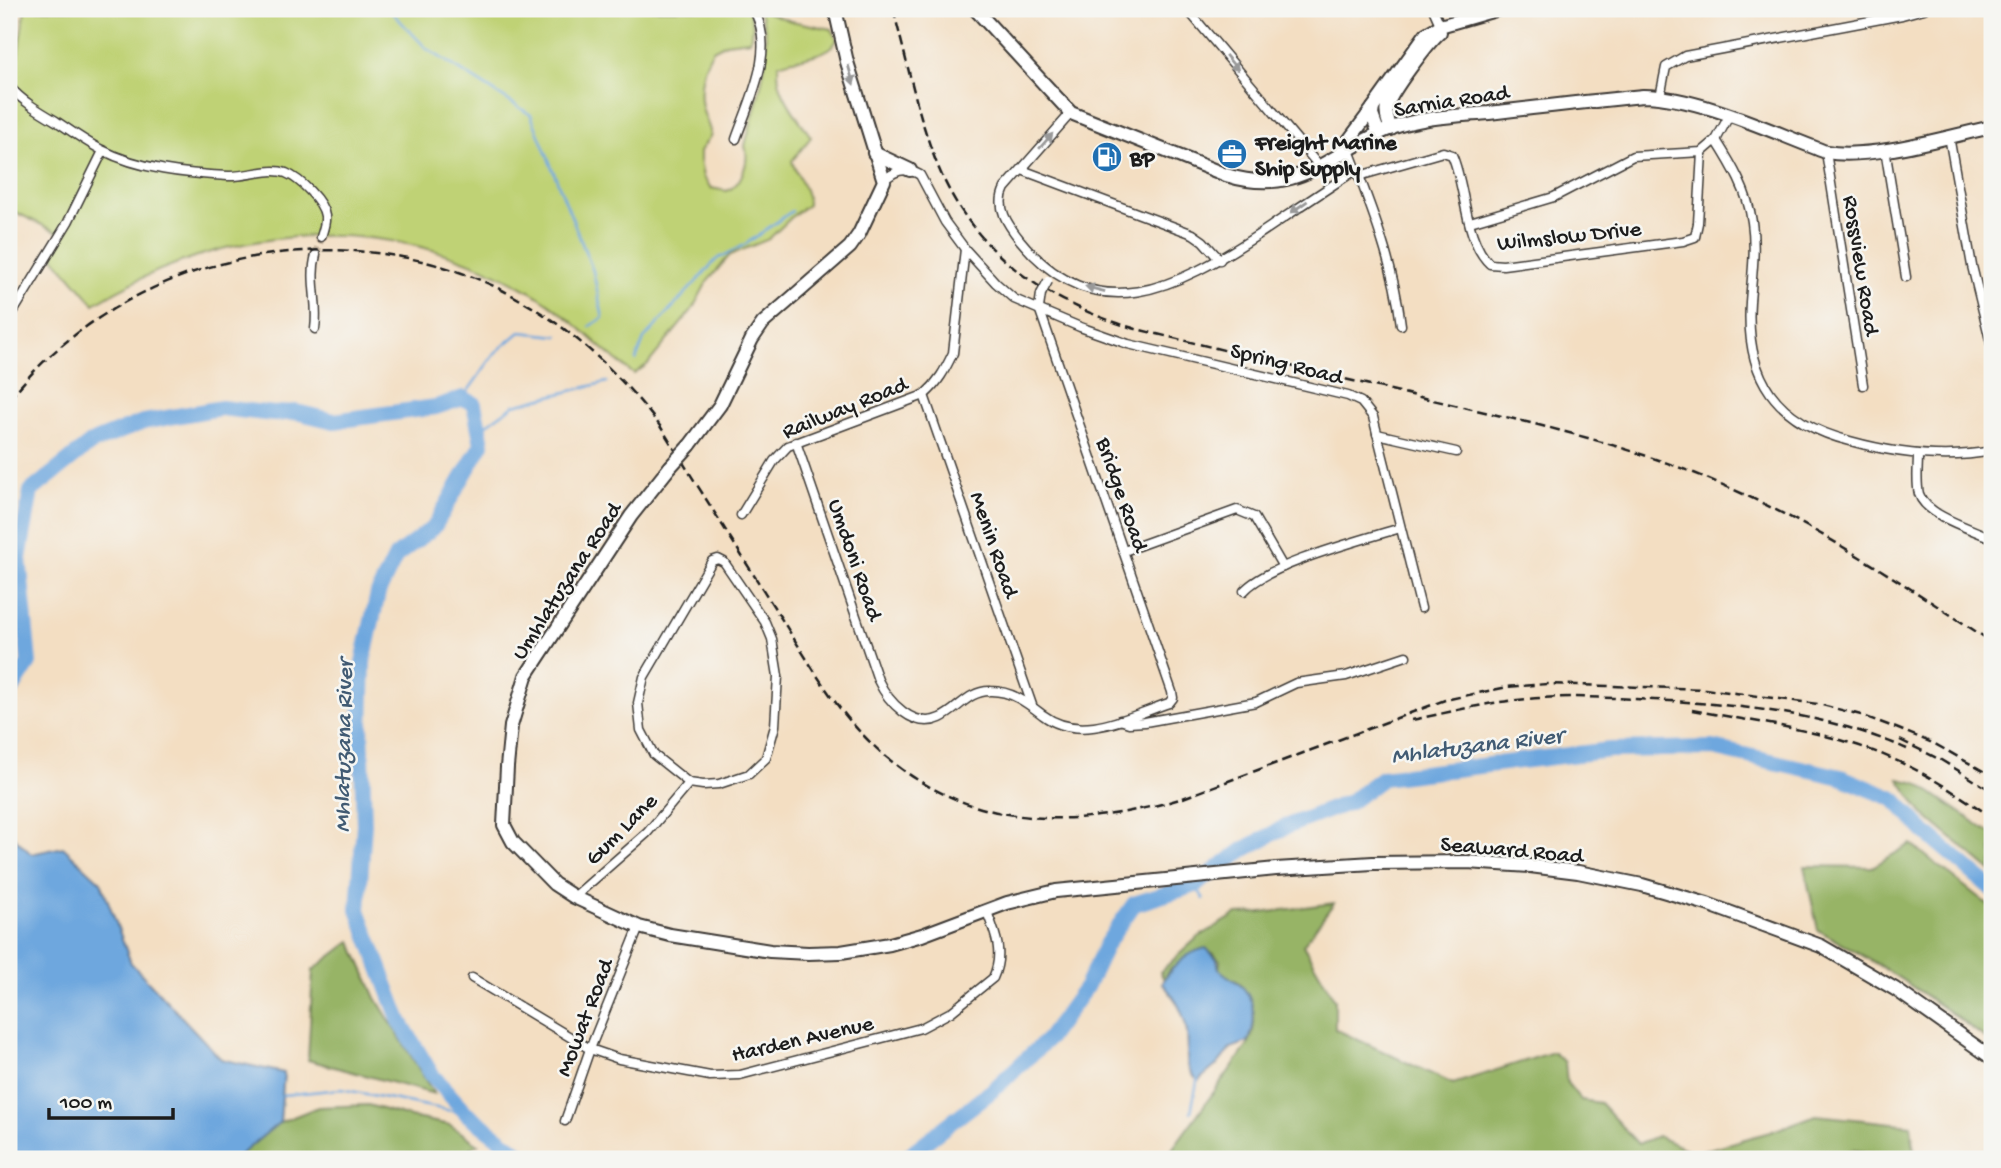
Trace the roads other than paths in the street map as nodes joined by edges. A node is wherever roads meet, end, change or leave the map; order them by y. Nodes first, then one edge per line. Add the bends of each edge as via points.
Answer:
1 (752, 9) edge
2 (835, 9) edge
3 (975, 9) edge
4 (1188, 9) edge
5 (1433, 9) edge
6 (1499, 9) edge
7 (1924, 9) edge
8 (1445, 26) junction
9 (9, 86) edge
10 (1660, 97) junction
11 (1373, 108) junction
12 (1071, 113) junction
13 (1729, 116) junction
14 (1992, 127) edge
15 (1385, 131) junction
16 (1949, 136) junction
17 (736, 139) dead end
18 (1716, 140) junction
19 (1885, 149) junction
20 (103, 150) junction
21 (1702, 152) junction
22 (1826, 152) junction
23 (874, 153) junction
24 (1343, 153) junction
25 (1320, 167) junction
26 (910, 170) junction
27 (1021, 170) junction
28 (1358, 173) junction
29 (884, 181) junction
30 (1470, 222) junction
31 (321, 237) tunnel mouth
32 (965, 249) junction
33 (316, 255) tunnel mouth
34 (1220, 260) junction
35 (1054, 271) junction
36 (1906, 277) dead end
37 (1039, 308) junction
38 (9, 319) edge
39 (1401, 325) dead end
40 (315, 329) dead end
41 (1992, 348) edge
42 (1863, 384) dead end
43 (924, 395) junction
44 (1377, 434) junction
45 (796, 442) junction
46 (1992, 451) edge
47 (1456, 452) dead end
48 (1918, 455) junction
49 (741, 515) dead end
50 (1400, 528) junction
51 (1992, 538) edge
52 (1124, 551) junction
53 (1283, 566) junction
54 (1244, 591) dead end
55 (1421, 608) dead end
56 (1406, 656) dead end
57 (1032, 705) junction
58 (1120, 719) junction
59 (689, 783) junction
60 (574, 897) junction
61 (987, 912) junction
62 (639, 927) junction
63 (472, 978) dead end
64 (590, 1049) junction
65 (1992, 1058) edge
66 (565, 1121) dead end

1 - 17 street via 759,20 762,59
2 -> 23 street
3 - 12 street, Sarnia Road
4 -> 25 street
5 - 8 street
6 - 8 street
7 - 10 street via 1685,56 1666,67
8 - 11 street via 1421,39
8 - 15 street via 1388,102
9 - 20 street via 31,106
10 - 13 street, Sarnia Road
10 - 15 street, Sarnia Road via 1431,119
11 - 15 street via 1372,115
11 - 24 street
12 - 25 street, Sarnia Road via 1240,179 1280,181
27 -> 12 street
13 - 18 street
13 - 22 street, Sarnia Road
14 - 16 street, Sarnia Road
15 - 24 street, Sarnia Road
16 - 19 street, Sarnia Road
16 - 41 street
18 - 21 street
18 - 48 street via 1743,188 1752,221 1750,341 1756,368 1769,391 1790,414 1816,430
19 - 22 street, Sarnia Road
19 - 36 street
20 - 31 street via 180,172 233,176 272,170 288,174 303,184 324,211
20 - 38 street via 68,222
21 - 30 street via 1633,156 1554,197
21 - 30 street, Wilmslow Drive via 1698,223 1695,237 1683,241 1496,265 1482,253
22 - 42 street, Rossview Road
23 - 26 street
23 - 29 street
24 - 25 street, Sarnia Road
24 - 28 street
26 - 29 street via 897,171
26 - 32 street via 924,179
27 - 34 street via 1193,234
27 - 35 street via 1005,188 1000,205 1020,239
28 - 30 street, Wilmslow Drive via 1448,153 1454,160
28 -> 34 street
28 - 39 street via 1396,289
29 - 60 street, Umhlatuzana Road, bridge via 850,247 763,323 720,405 631,516 526,677 511,726 504,825 531,863
32 - 37 street via 1014,299
32 - 43 street, Railway Road via 953,353 941,377
33 - 40 street
34 -> 35 street via 1176,282 1129,293 1100,292
35 - 37 street, bridge via 1041,293
37 - 44 street, Spring Road via 1129,344 1348,396 1368,408
37 - 52 street, Bridge Road
43 - 45 street, Railway Road
43 - 57 street, Menin Road
44 - 47 street
44 - 50 street, Spring Road
45 - 49 street, Railway Road via 778,455
45 - 57 street, Umdoni Road via 882,688 898,708 917,720 941,718 974,694 986,691 1003,692
46 - 48 street
48 - 51 street via 1918,487 1926,505
50 - 53 street
50 - 55 street, Spring Road
52 - 53 street via 1237,510 1254,517
52 - 58 street, Bridge Road via 1173,698
53 - 54 street
56 - 58 street via 1346,676 1296,683 1255,702 1146,722
57 - 58 street via 1066,727 1090,729
59 - 59 street via 647,744 638,703 644,677 712,561 721,559 772,639 778,676 775,726 766,758 749,774 719,784
59 - 60 street, Gum Lane via 647,833
60 - 62 street, Umhlatuzana Road
61 - 62 street, Umhlatuzana Road via 890,944 830,953 770,951
61 - 64 street, Harden Avenue via 999,945 993,978 951,1012 921,1028 740,1074 710,1076
61 - 65 street, Seaward Road via 1028,896 1276,869 1497,863 1578,872 1707,904 1821,946 1895,989
62 - 64 street, Mowat Road
63 - 64 street, Harden Avenue
64 - 66 street, Mowat Road

